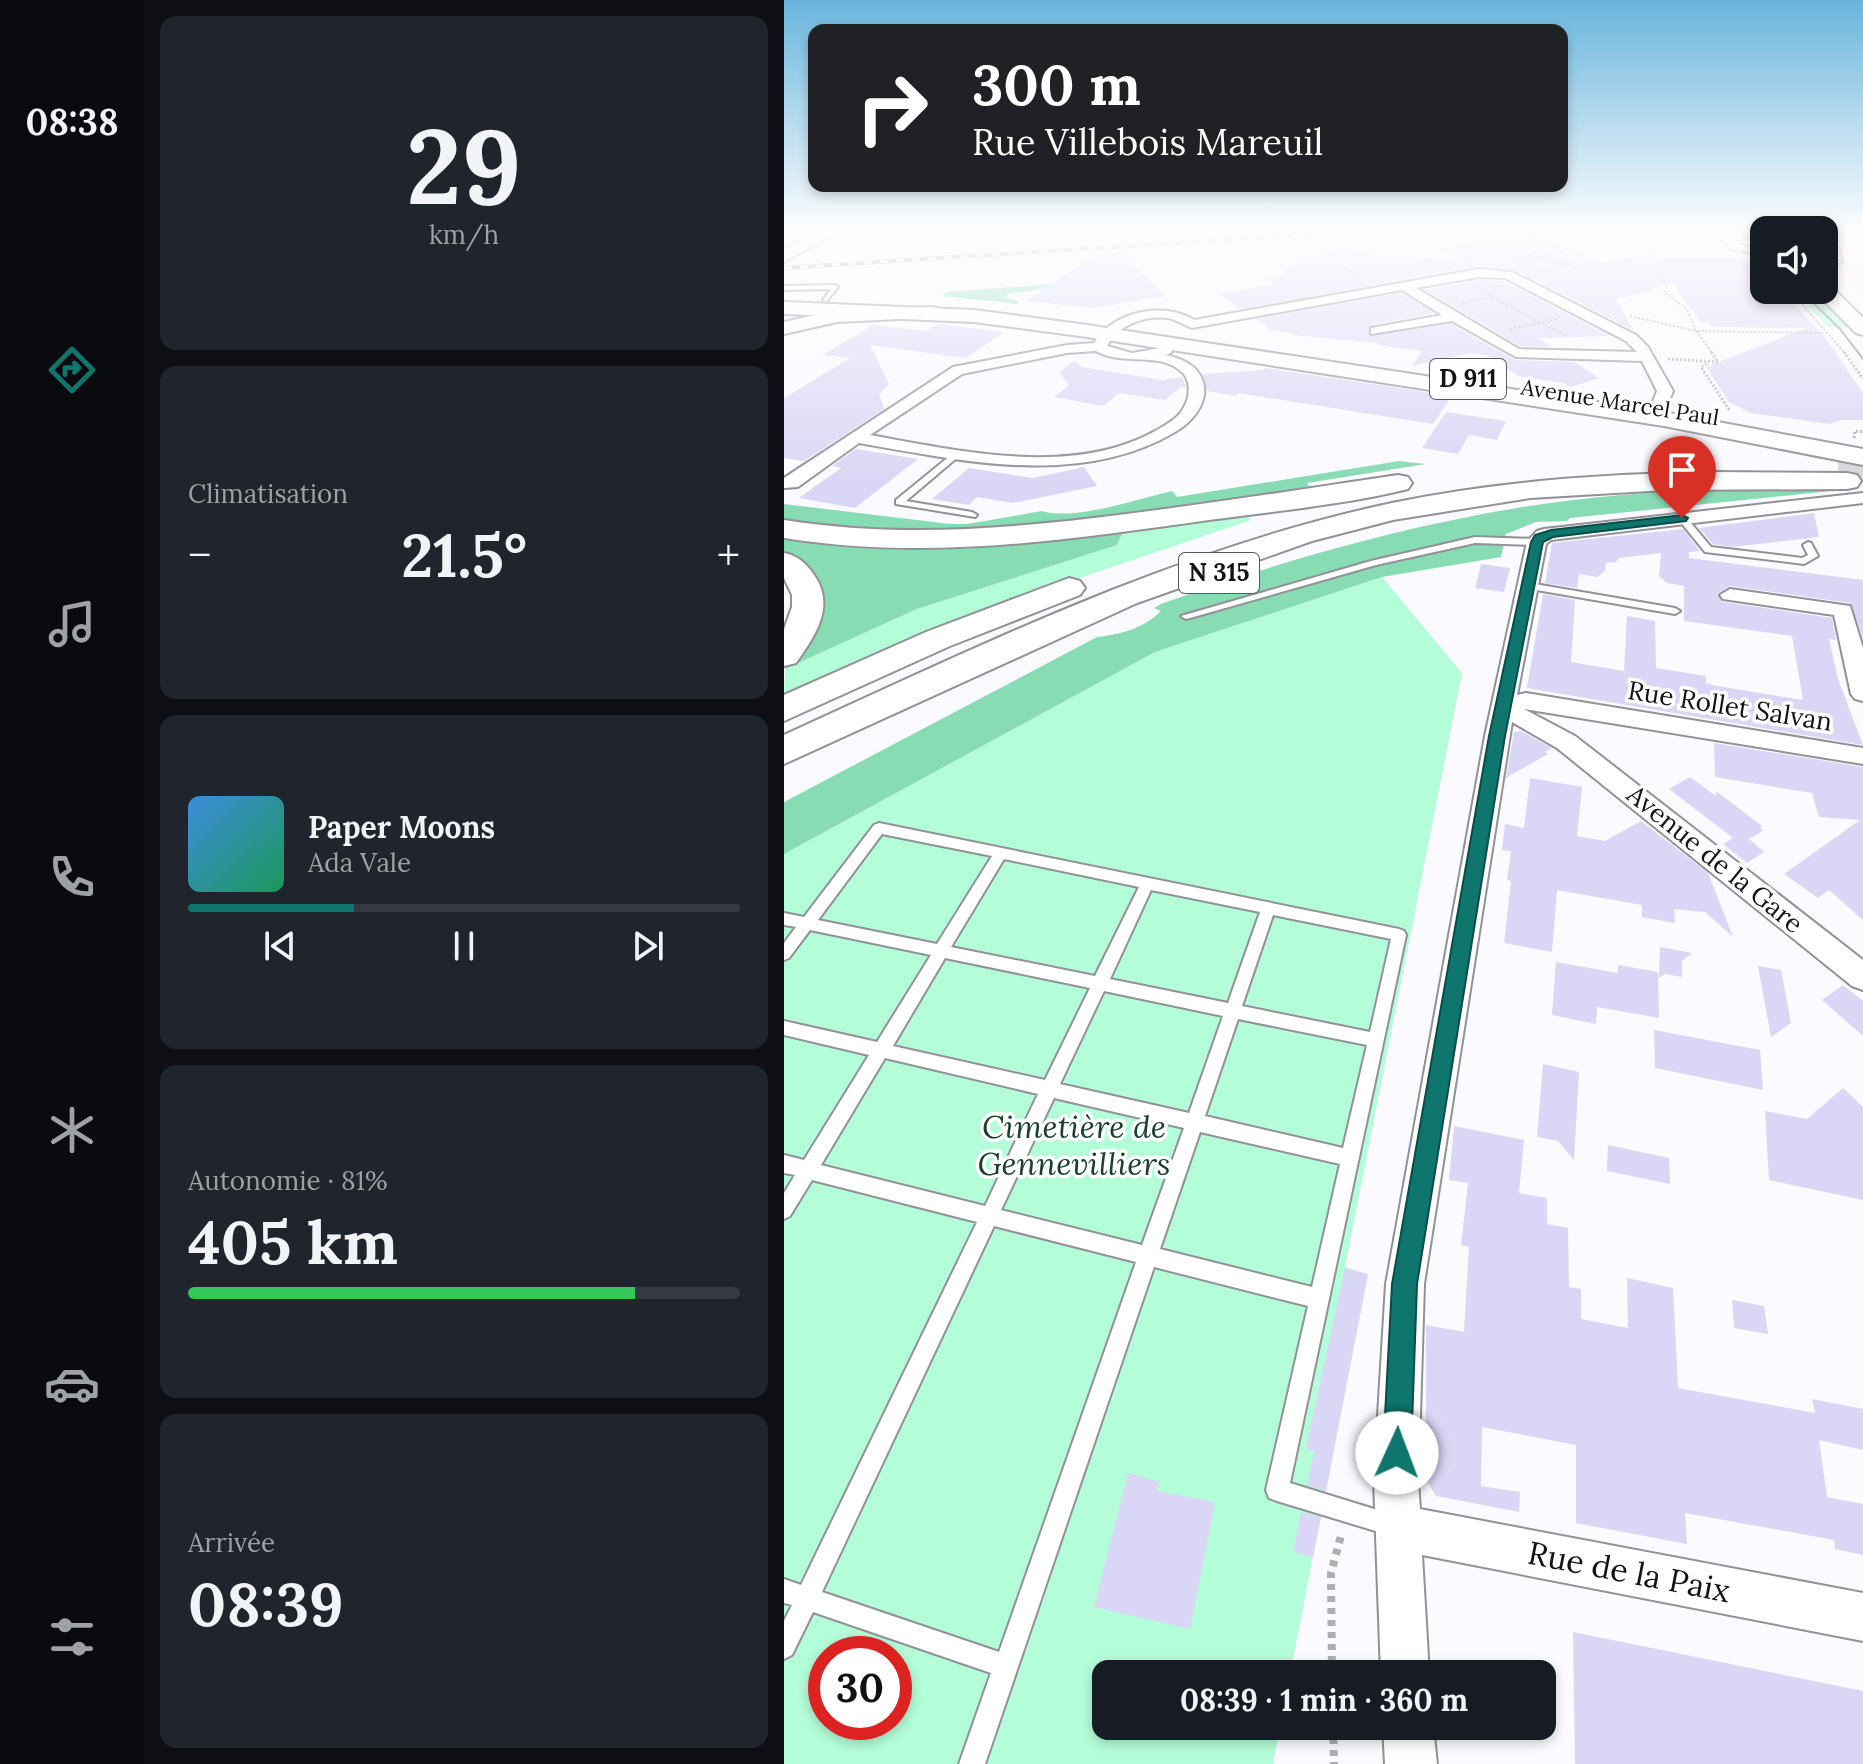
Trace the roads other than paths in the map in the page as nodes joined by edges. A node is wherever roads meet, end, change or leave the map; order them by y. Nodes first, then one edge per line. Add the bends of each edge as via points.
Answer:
1 (818, 313) edge
2 (923, 313) edge
3 (935, 313) edge
4 (1000, 313) edge
5 (1284, 313) edge
6 (1451, 313) edge
7 (1583, 313) edge
8 (1847, 313) edge
9 (1456, 316) junction
10 (1863, 329) edge
11 (1376, 331) dead end
12 (1184, 335) junction
13 (1108, 336) junction
14 (1644, 353) junction
15 (1150, 355) junction
16 (1659, 407) junction
17 (1859, 435) tunnel mouth
18 (856, 438) junction
19 (956, 454) junction
20 (1547, 470) junction
21 (1853, 475) edge
22 (1690, 480) junction
23 (784, 483) edge
24 (972, 515) dead end
25 (1682, 518) junction
26 (784, 529) edge
27 (1537, 542) junction
28 (1808, 545) dead end
29 (784, 562) edge
30 (1529, 586) junction
31 (1730, 595) dead end
32 (1675, 611) dead end
33 (1186, 616) dead end
34 (784, 655) edge
35 (1863, 694) edge
36 (1515, 702) junction
37 (784, 709) edge
38 (1589, 711) junction
39 (1566, 742) junction
40 (784, 751) edge
41 (1863, 756) edge
42 (784, 781) edge
43 (1000, 854) junction
44 (1147, 884) junction
45 (1268, 909) junction
46 (784, 919) edge
47 (807, 923) junction
48 (942, 950) junction
49 (784, 954) edge
50 (1863, 977) edge
51 (1100, 982) junction
52 (1233, 1010) junction
53 (784, 1028) edge
54 (1376, 1040) junction
55 (881, 1050) junction
56 (1049, 1089) junction
57 (1194, 1122) junction
58 (1350, 1158) junction
59 (784, 1164) edge
60 (808, 1170) junction
61 (784, 1210) edge
62 (988, 1216) junction
63 (1148, 1256) junction
64 (1319, 1299) junction
65 (1396, 1527) junction
66 (795, 1595) edge
67 (1863, 1617) edge
68 (784, 1647) edge
69 (1404, 1660) edge
70 (1005, 1666) junction
71 (1409, 1740) edge
72 (972, 1764) edge
73 (1411, 1764) edge

1 - 2 main road, Avenue Marcel Paul / D 911
3 - 13 main road, Avenue Marcel Paul / D 911
4 - 13 main road, Avenue Marcel Paul / D 911
5 - 12 street
6 - 9 street
7 - 14 street via 1631,338
8 - 10 main road
9 - 11 street
9 - 14 street via 1516,353
12 - 13 main road, Avenue Marcel Paul / D 911
12 - 15 street, Avenue Marcel Paul
12 - 16 main road, Avenue Marcel Paul / D 911
12 - 21 main road, Avenue Marcel Paul / D 911 via 1664,419
13 - 15 street, Avenue Marcel Paul via 1118,356
13 - 18 street via 958,370
14 - 16 street via 1665,391
15 - 19 street via 1192,373 1195,402 1183,421 1141,444 1071,459 996,461
16 - 17 main road, Avenue Marcel Paul / D 911
18 - 19 street
18 - 23 street via 792,483
19 - 24 lane via 899,502
20 - 21 main road, N 315 via 1711,462
20 - 26 main road, N 315 via 1452,475 990,539 896,541
20 - 37 main road, N 315 via 1396,494 1209,544 1068,589 938,639
21 - 22 main road, N 315
21 - 25 street
22 - 40 main road, N 315 via 1619,481 1481,496 1359,519 1249,550 1075,615
22 - 42 main road, N 315 via 1488,503 1259,559 1109,616
25 - 27 street via 1551,534
25 - 28 lane via 1708,550 1804,561 1813,556
27 - 30 street
27 - 33 lane via 1475,540
29 - 34 main road via 800,575 808,592 808,614
30 - 32 lane
30 - 36 street
31 - 35 street via 1843,610
36 - 38 street, Rue Rollet Salvan
36 - 39 street, Avenue de la Gare via 1508,710
36 - 65 street via 1405,1284
38 - 39 street, Rue Rollet Salvan via 1570,723
38 - 41 street, Rue Rollet Salvan
39 - 50 street, Avenue de la Gare
43 - 44 lane
43 - 47 lane via 879,828
43 - 48 lane
44 - 45 lane
44 - 51 lane
45 - 52 lane
45 - 54 lane via 1399,935
46 - 47 lane
47 - 48 lane
47 - 49 lane
48 - 51 lane
48 - 55 lane
51 - 52 lane
51 - 56 lane
52 - 54 lane
52 - 57 lane
53 - 55 lane
54 - 58 lane
55 - 56 lane
55 - 60 lane
56 - 57 lane
56 - 62 lane
57 - 58 lane
57 - 63 lane
58 - 64 lane
59 - 60 lane
60 - 61 lane
60 - 62 lane
62 - 63 lane
62 - 66 lane
63 - 64 lane
63 - 70 lane
64 - 65 lane via 1277,1490
65 - 67 street, Rue de la Paix
65 - 69 street
66 - 68 lane
66 - 70 lane
70 - 72 lane
71 - 73 street

